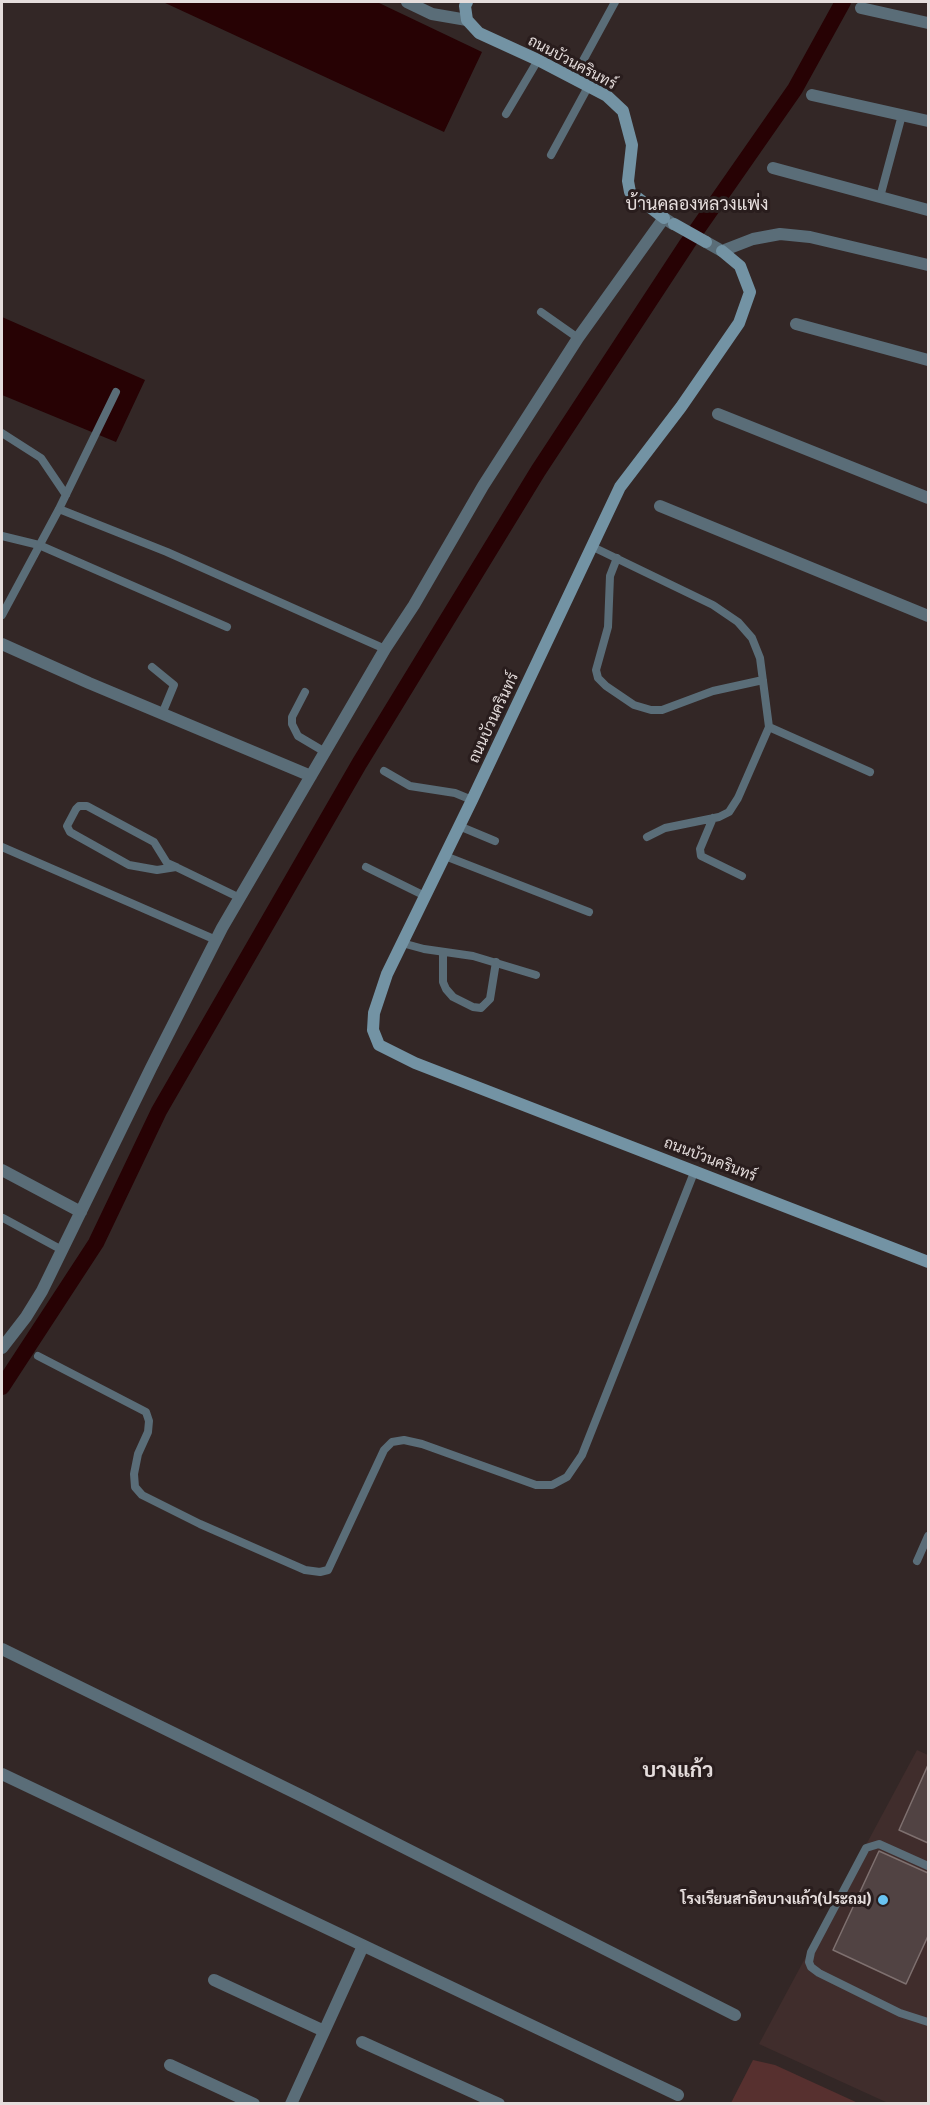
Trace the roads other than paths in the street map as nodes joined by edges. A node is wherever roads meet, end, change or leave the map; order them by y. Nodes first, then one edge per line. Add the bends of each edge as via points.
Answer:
1 (407, 2) edge
2 (467, 2) edge
3 (615, 2) edge
4 (861, 8) dead end
5 (467, 20) junction
6 (928, 23) edge
7 (538, 60) junction
8 (573, 79) junction
9 (588, 87) junction
10 (812, 95) dead end
11 (506, 114) dead end
12 (902, 115) junction
13 (928, 121) edge
14 (551, 155) dead end
15 (773, 168) dead end
16 (880, 197) junction
17 (928, 210) edge
18 (669, 221) junction
19 (722, 251) junction
20 (928, 264) edge
21 (540, 312) dead end
22 (796, 324) dead end
23 (578, 338) junction
24 (928, 360) edge
25 (116, 392) dead end
26 (718, 414) dead end
27 (2, 433) edge
28 (66, 495) junction
29 (928, 498) edge
30 (660, 506) dead end
31 (59, 509) junction
32 (2, 536) edge
33 (39, 545) junction
34 (593, 547) junction
35 (617, 558) junction
36 (2, 615) edge
37 (928, 616) edge
38 (227, 627) dead end
39 (2, 644) edge
40 (385, 649) junction
41 (152, 668) dead end
42 (763, 680) junction
43 (305, 692) dead end
44 (162, 714) junction
45 (770, 727) junction
46 (325, 752) junction
47 (384, 771) dead end
48 (870, 772) dead end
49 (310, 776) junction
50 (472, 800) junction
51 (714, 818) junction
52 (459, 826) junction
53 (647, 837) dead end
54 (495, 841) dead end
55 (2, 847) edge
56 (445, 856) junction
57 (176, 867) junction
58 (366, 867) dead end
59 (742, 876) dead end
60 (425, 896) junction
61 (240, 898) junction
62 (589, 912) dead end
63 (216, 940) junction
64 (402, 943) junction
65 (443, 952) junction
66 (496, 962) junction
67 (536, 975) dead end
68 (2, 1170) edge
69 (695, 1170) junction
70 (81, 1212) junction
71 (3, 1218) edge
72 (62, 1250) junction
73 (928, 1262) edge
74 (2, 1348) edge
75 (38, 1356) dead end
76 (928, 1536) edge
77 (917, 1561) dead end
78 (2, 1649) edge
79 (2, 1774) edge
80 (928, 1866) edge
81 (363, 1946) junction
82 (214, 1980) dead end
83 (735, 2015) dead end
84 (928, 2022) edge
85 (324, 2031) junction
86 (362, 2042) dead end
87 (170, 2065) dead end
88 (678, 2095) dead end
89 (254, 2103) edge
90 (291, 2103) edge
91 (498, 2103) edge

1 - 5 street via 432,14
2 - 5 street
3 - 8 lane
4 - 6 street
5 - 7 street, ถนนบัวนครินทร์ via 478,33
7 - 8 street, ถนนบัวนครินทร์
7 - 11 lane
8 - 9 street, ถนนบัวนครินทร์
9 - 14 lane
9 - 18 street, ถนนบัวนครินทร์ via 607,96 623,111 632,145 630,192
10 - 12 street
12 - 13 street
12 - 16 lane
15 - 16 street
16 - 17 street
18 - 19 street, ถนนบัวนครินทร์
18 - 23 street
19 - 20 street via 780,234 810,237
19 - 34 street, ถนนบัวนครินทร์ via 740,266 750,292 739,322 621,487
21 - 23 lane
22 - 24 street
23 - 40 street
25 - 28 lane
26 - 29 street
27 - 28 lane via 41,458
28 - 31 lane
30 - 37 street
31 - 33 lane
31 - 40 lane via 167,552
32 - 33 lane
33 - 36 lane
33 - 38 lane
34 - 35 lane
34 - 50 street, ถนนบัวนครินทร์
35 - 42 lane via 713,605 738,622 752,638
35 - 42 lane via 610,576 608,627 596,670 606,686 634,705 662,710 714,691
39 - 44 street
40 - 46 street
41 - 44 lane via 174,685
42 - 45 lane
43 - 46 lane via 291,724 298,736
44 - 49 street
45 - 48 lane
45 - 51 lane via 738,798 729,812
46 - 49 street
47 - 50 lane via 410,786 455,793
49 - 61 street
50 - 52 street, ถนนบัวนครินทร์
51 - 53 lane via 665,828
51 - 59 lane via 700,849 701,856
52 - 54 lane
52 - 56 street, ถนนบัวนครินทร์
55 - 63 lane
56 - 60 street, ถนนบัวนครินทร์
56 - 62 lane
57 - 57 lane via 162,858 154,842 87,806 76,809 67,826 70,832 129,865 157,870
57 - 61 lane
58 - 60 lane
60 - 64 street, ถนนบัวนครินทร์
61 - 63 street
63 - 70 street
64 - 65 lane
64 - 69 street, ถนนบัวนครินทร์ via 374,1013 372,1030 379,1045 415,1064
65 - 66 lane
65 - 66 lane via 446,989 473,1007 481,1008 490,999
66 - 67 lane
68 - 70 street
69 - 73 street, ถนนบัวนครินทร์
69 - 75 lane via 582,1455 567,1477 552,1485 536,1485 422,1444 392,1442 384,1450 328,1570 305,1570 142,1496 135,1487 134,1474 148,1432 146,1412
70 - 72 street
71 - 72 lane
72 - 74 street via 42,1291
76 - 77 lane
78 - 83 street
79 - 81 street
80 - 84 lane via 879,1844 866,1848 808,1962 819,1973 900,2013
81 - 85 street
81 - 88 street
82 - 85 street
85 - 90 street
86 - 91 street
87 - 89 street

